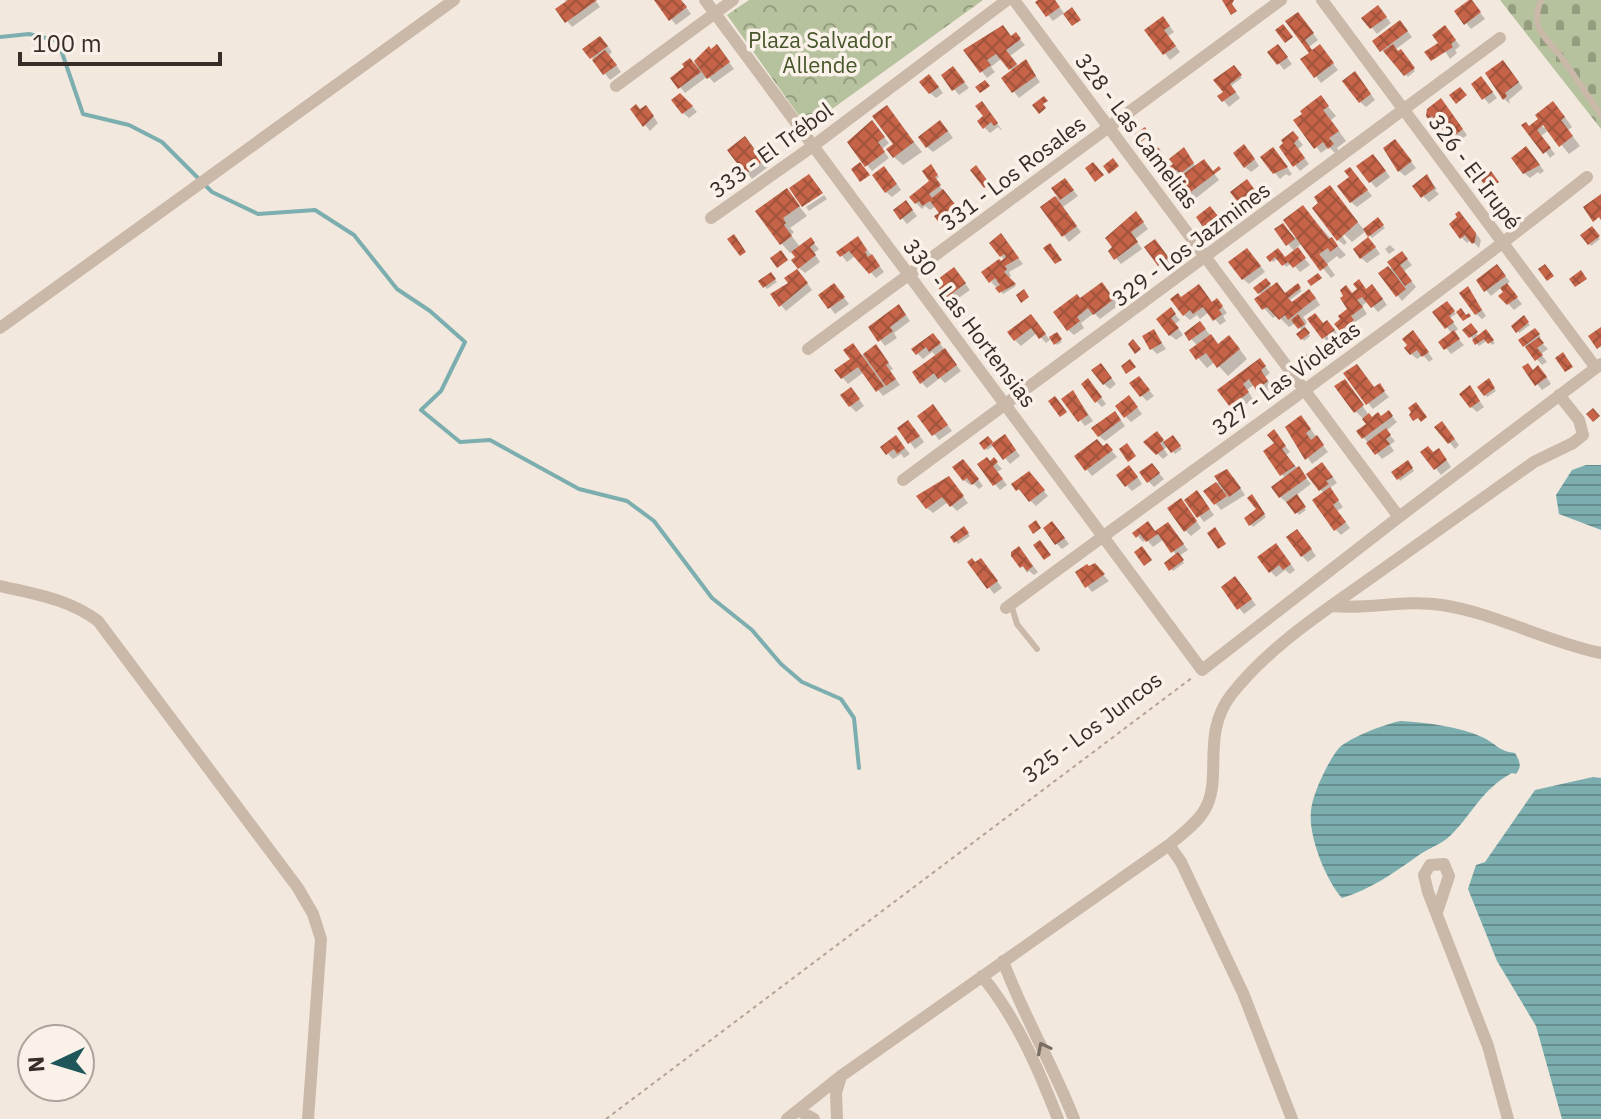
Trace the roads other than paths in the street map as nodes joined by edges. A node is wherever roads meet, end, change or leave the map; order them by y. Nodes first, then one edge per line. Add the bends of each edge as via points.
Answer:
1 (454, 0) edge
2 (705, 0) edge
3 (733, 0) edge
4 (1007, 0) edge
5 (1014, 0) edge
6 (1281, 0) edge
7 (1322, 0) edge
8 (1541, 0) edge
9 (715, 13) junction
10 (1500, 38) dead end
11 (616, 86) dead end
12 (1405, 111) junction
13 (1601, 115) edge
14 (1108, 126) junction
15 (813, 146) junction
16 (1587, 177) dead end
17 (711, 218) dead end
18 (1504, 243) junction
19 (1206, 257) junction
20 (909, 276) junction
21 (0, 328) edge
22 (808, 349) dead end
23 (1598, 366) edge
24 (1305, 390) junction
25 (1559, 395) junction
26 (1007, 405) junction
27 (903, 480) dead end
28 (1399, 517) junction
29 (1102, 535) junction
30 (0, 586) edge
31 (1008, 606) joint
32 (1332, 606) junction
33 (1037, 649) dead end
34 (1601, 653) edge
35 (1169, 845) junction
36 (1437, 912) dead end
37 (1003, 961) junction
38 (982, 976) junction
39 (841, 1076) junction
40 (798, 1110) junction
41 (308, 1119) edge
42 (787, 1119) edge
43 (814, 1119) edge
44 (837, 1119) edge
45 (1058, 1119) edge
46 (1074, 1119) edge
47 (1292, 1119) edge
48 (1508, 1119) edge

1 - 21 street
2 - 9 street, 330 - Las Hortensias
3 - 9 street
4 - 15 street, 333 - El Trébol
5 - 14 street, 328 - Las Camelias
6 - 14 street, 331 - Los Rosales
7 - 12 street, 326 - El Irupé
8 - 13 lane via 1537,19 1545,41
9 - 11 street
9 - 15 street, 330 - Las Hortensias
10 - 12 street, 329 - Los Jazmines
12 - 18 street, 326 - El Irupé
12 - 19 street, 329 - Los Jazmines
14 - 19 street, 328 - Las Camelias
14 - 20 street, 331 - Los Rosales
15 - 17 street, 333 - El Trébol
15 - 20 street, 330 - Las Hortensias
16 - 18 street, 327 - Las Violetas
18 - 23 street, 326 - El Irupé
18 - 24 street, 327 - Las Violetas
19 - 24 street, 328 - Las Camelias
19 - 26 street, 329 - Los Jazmines
20 - 22 street, 331 - Los Rosales
20 - 26 street, 330 - Las Hortensias
23 - 25 street
24 - 28 street, 328 - Las Camelias
24 - 29 street, 327 - Las Violetas
25 - 28 street
25 - 32 street via 1579,420 1583,435 1534,462
26 - 27 street, 329 - Los Jazmines
26 - 29 street, 330 - Las Hortensias
28 - 29 street, 330 - Las Hortensias via 1202,670
29 - 31 street, 327 - Las Violetas
30 - 41 street via 62,600 98,621 298,888 321,939
31 - 33 lane
32 - 34 street via 1445,605
32 - 35 street via 1271,651 1222,707 1213,737 1207,805
35 - 37 street
35 - 47 street via 1243,993
36 - 48 street via 1488,1046
37 - 38 street
46 -> 37 street
38 - 39 street
38 - 45 street via 1028,1046
39 - 40 street
39 - 44 street
40 - 42 street
40 - 43 street

